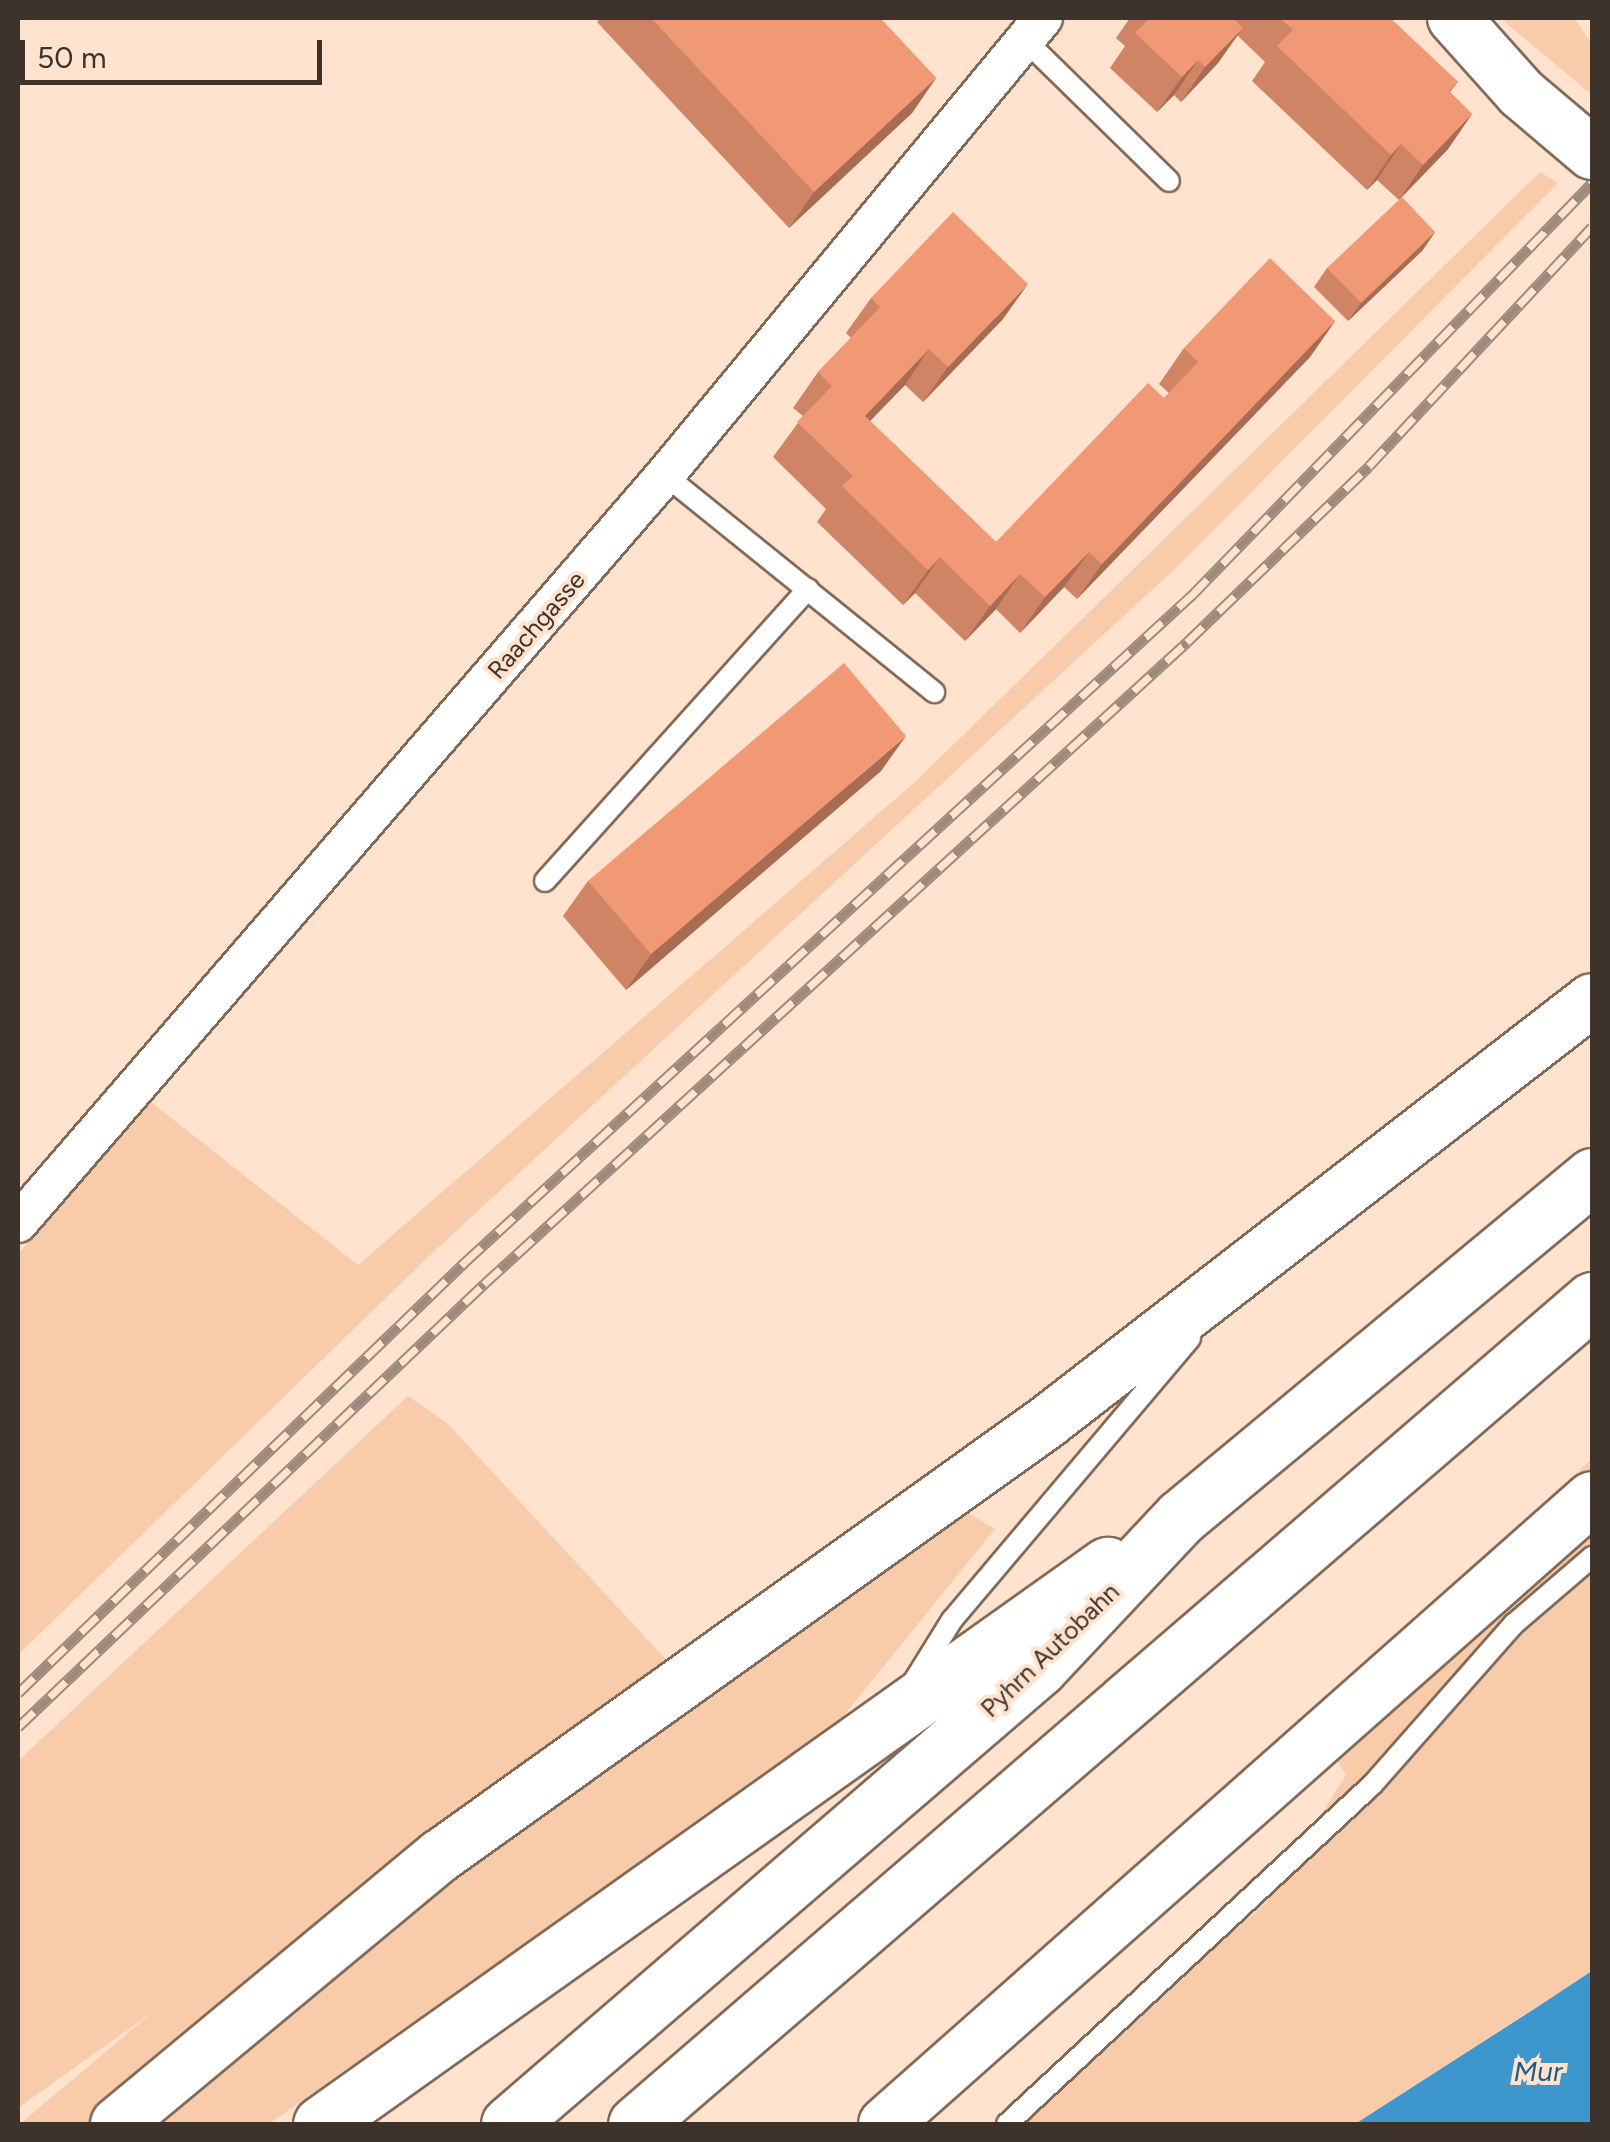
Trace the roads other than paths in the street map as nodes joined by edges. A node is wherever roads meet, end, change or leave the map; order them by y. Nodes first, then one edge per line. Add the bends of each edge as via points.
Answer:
1 (1454, 18) edge
2 (1035, 30) edge
3 (1592, 152) edge
4 (1170, 181) dead end
5 (665, 475) junction
6 (808, 589) junction
7 (934, 692) dead end
8 (546, 880) dead end
9 (1592, 1000) edge
10 (1592, 1176) edge
11 (21, 1212) edge
12 (1265, 1255) junction
13 (1592, 1300) edge
14 (1592, 1498) edge
15 (1181, 1517) junction
16 (1592, 1557) edge
17 (888, 1720) junction
18 (116, 2124) edge
19 (321, 2124) edge
20 (508, 2124) edge
21 (636, 2124) edge
22 (884, 2124) edge
23 (1007, 2124) edge

1 - 3 main road
2 - 4 lane
2 - 5 street, Raachgasse
5 - 6 lane
5 - 11 street, Raachgasse
6 - 7 lane
6 - 8 lane
9 - 12 main road
10 - 15 highway, Pyhrn Autobahn
12 - 17 lane via 952,1620
12 - 18 main road via 440,1856
13 - 21 highway
14 - 22 main road
15 - 17 highway
15 - 20 highway, Pyhrn Autobahn via 1039,1668
16 - 23 lane via 1514,1624 1372,1786
17 - 19 highway

